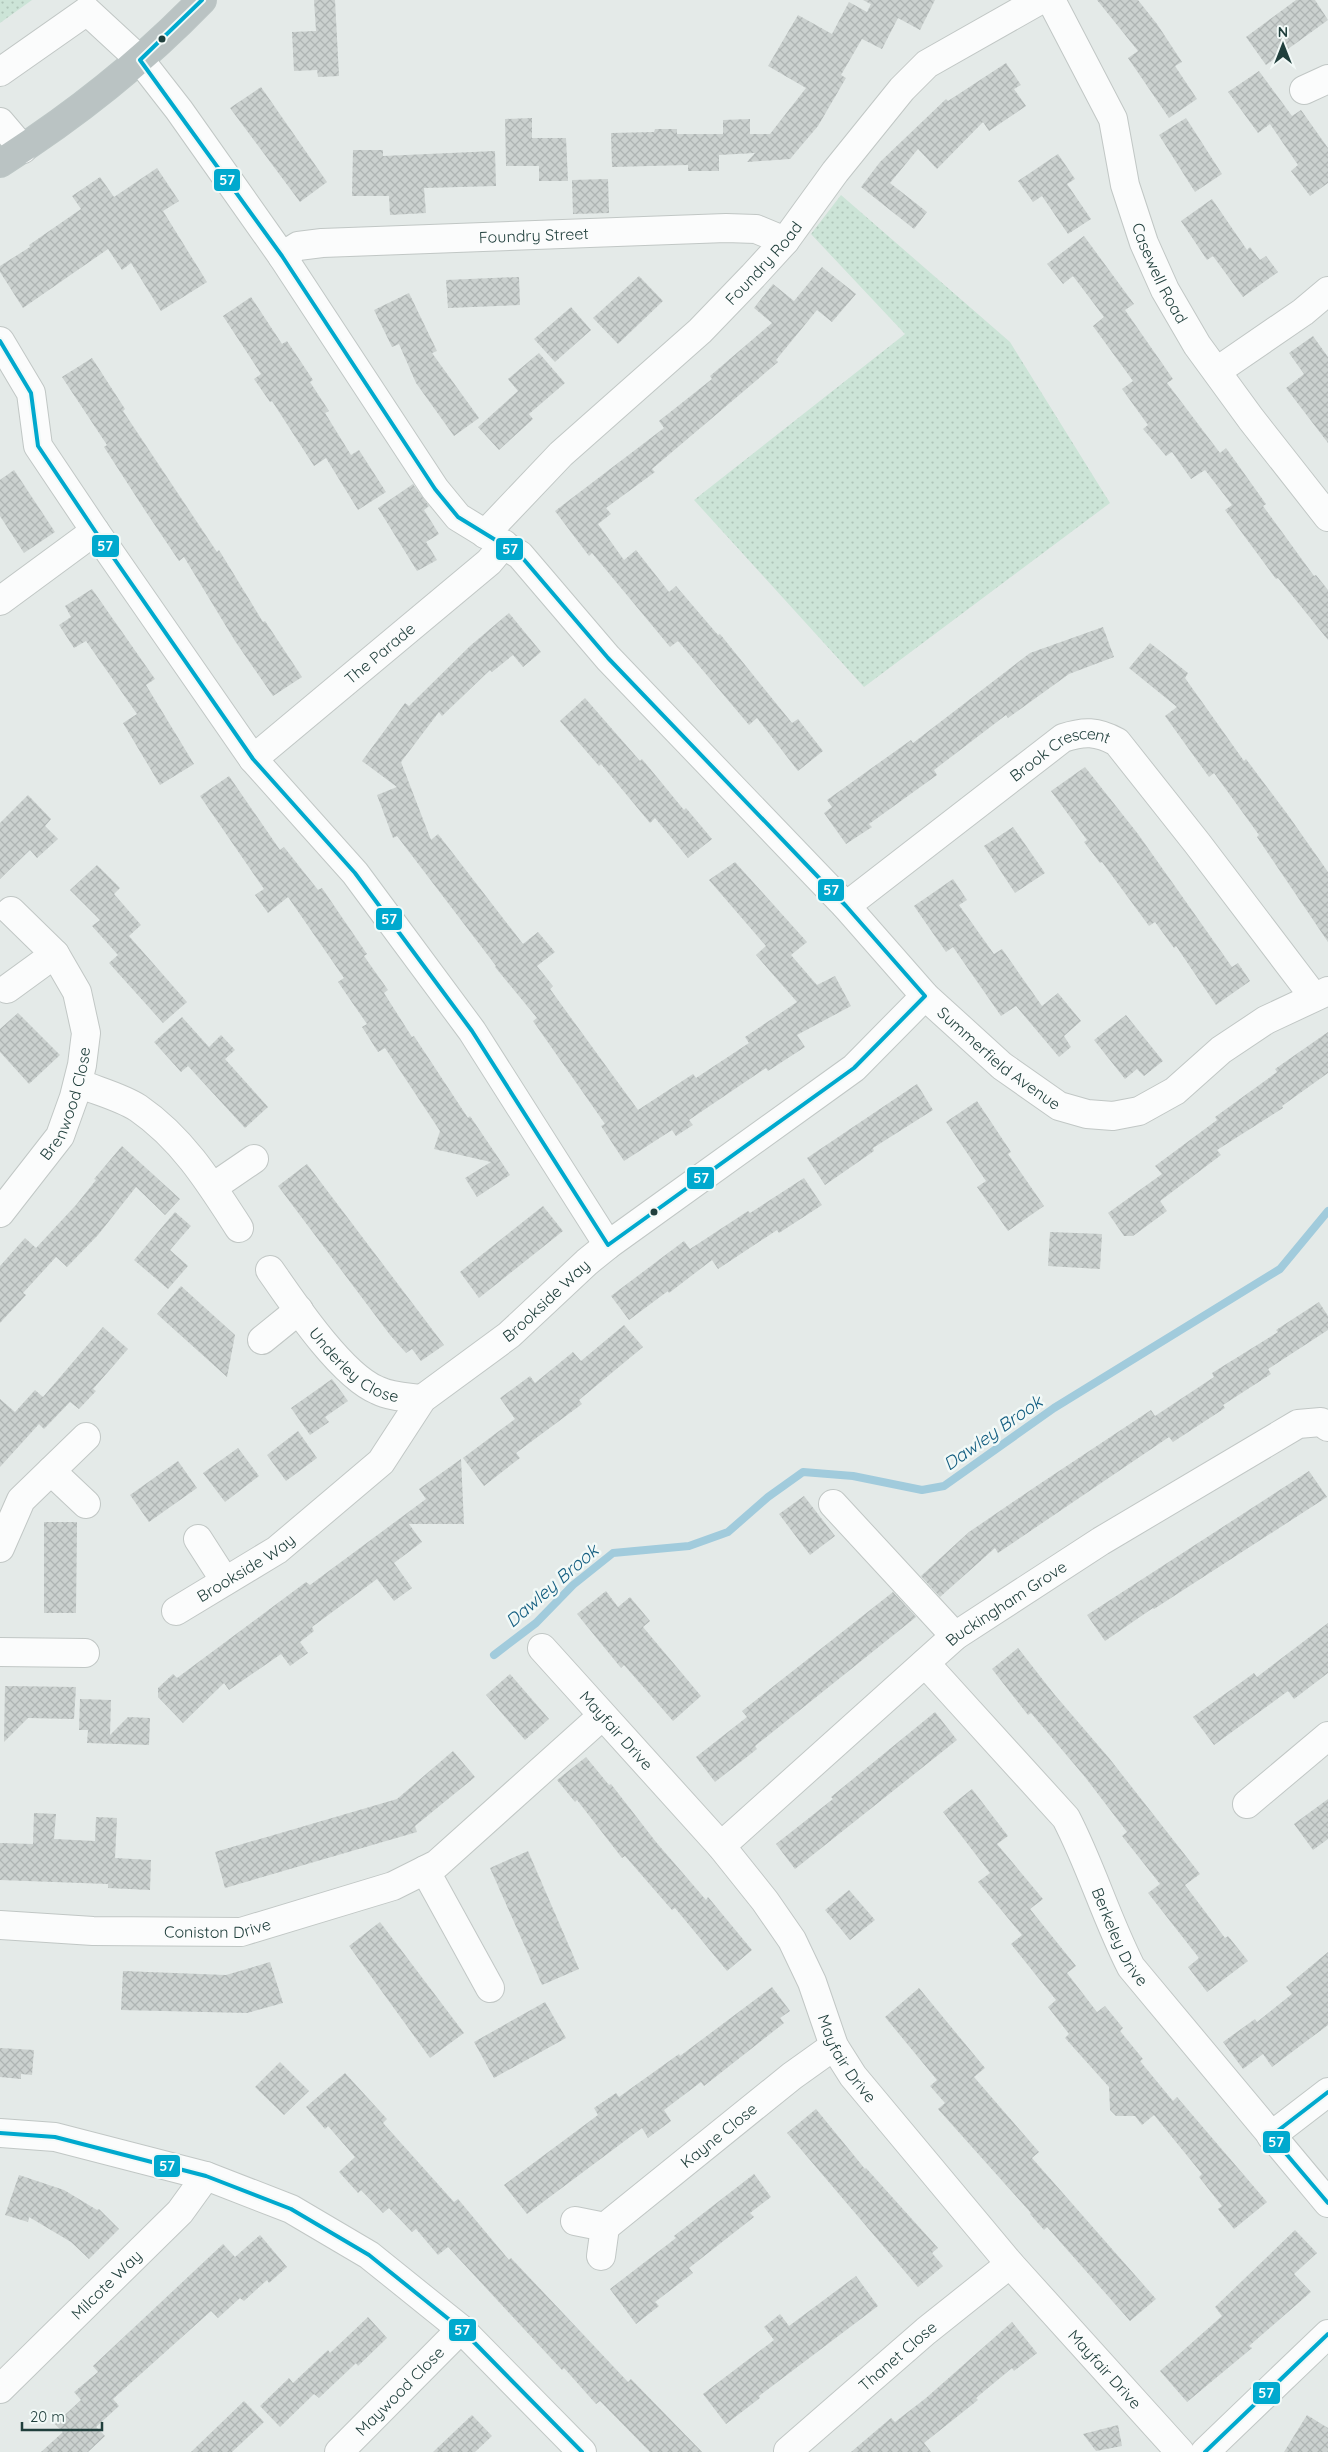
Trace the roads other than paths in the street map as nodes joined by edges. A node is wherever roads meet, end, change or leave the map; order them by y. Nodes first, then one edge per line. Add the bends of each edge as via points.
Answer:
1 (202, 0) edge
2 (1040, 0) edge
3 (1051, 0) edge
4 (140, 60) junction
5 (0, 72) edge
6 (0, 122) edge
7 (23, 149) junction
8 (0, 163) edge
9 (785, 241) junction
10 (282, 256) junction
11 (1328, 291) edge
12 (0, 341) edge
13 (1217, 372) junction
14 (1328, 517) edge
15 (95, 531) junction
16 (494, 539) junction
17 (0, 600) edge
18 (253, 760) junction
19 (846, 906) junction
20 (11, 911) dead end
21 (55, 954) junction
22 (7, 990) dead end
23 (1321, 994) edge
24 (925, 996) junction
25 (78, 1083) junction
26 (254, 1160) dead end
27 (213, 1187) junction
28 (0, 1212) edge
29 (239, 1228) dead end
30 (608, 1245) junction
31 (270, 1270) dead end
32 (299, 1310) junction
33 (262, 1340) dead end
34 (422, 1399) junction
35 (1328, 1427) edge
36 (86, 1437) dead end
37 (51, 1471) junction
38 (86, 1504) dead end
39 (833, 1504) dead end
40 (198, 1539) dead end
41 (0, 1548) edge
42 (225, 1581) junction
43 (176, 1611) dead end
44 (955, 1636) junction
45 (542, 1648) dead end
46 (0, 1652) edge
47 (85, 1653) dead end
48 (925, 1663) junction
49 (602, 1716) junction
50 (1328, 1736) edge
51 (1247, 1804) dead end
52 (721, 1846) junction
53 (425, 1870) junction
54 (0, 1925) edge
55 (490, 1988) dead end
56 (834, 2046) junction
57 (1328, 2092) edge
58 (0, 2133) edge
59 (1271, 2136) junction
60 (206, 2176) junction
61 (1328, 2203) edge
62 (575, 2220) dead end
63 (605, 2227) junction
64 (601, 2256) dead end
65 (1010, 2264) junction
66 (461, 2329) junction
67 (1328, 2334) edge
68 (0, 2389) edge
69 (788, 2451) edge
70 (339, 2452) edge
71 (582, 2452) edge
72 (1180, 2452) edge
73 (1205, 2452) edge

1 - 4 highway
2 - 9 street, Foundry Road via 926,64 841,164
3 - 13 street, Casewell Road via 1113,119 1125,185 1144,243 1165,290
4 - 5 street via 87,11
4 - 7 highway
4 - 10 street
6 - 7 street
7 - 8 highway
9 - 10 street, Foundry Street via 756,229 726,228 322,243 298,246
9 - 16 street, Foundry Road via 700,331 561,454
10 - 16 street via 435,489 458,517
11 - 13 street
12 - 15 street via 31,393 38,446
13 - 14 street, Casewell Road
15 - 17 street
15 - 18 street
16 - 18 street, The Parade via 489,562
16 - 19 street, Summerfield Avenue via 520,555 608,658
18 - 30 street via 355,873 466,1023
19 - 23 street, Brook Crescent via 1063,738 1091,732 1117,742
19 - 24 street, Summerfield Avenue
20 - 21 street, Brenwood Close
21 - 22 street
21 - 25 street, Brenwood Close via 77,992 86,1032
23 - 24 street, Summerfield Avenue via 1258,1025 1221,1050 1175,1091 1139,1111 1114,1116 1088,1114 1059,1106 1002,1066
24 - 30 street, Brookside Way via 854,1068
25 - 27 street via 137,1108 178,1142
25 - 28 street, Brenwood Close via 60,1136
26 - 27 street
27 - 29 street
30 - 34 street, Brookside Way via 509,1335
31 - 32 street, Underley Close
32 - 33 street, Underley Close
32 - 34 street, Underley Close via 328,1348 360,1380 376,1390
34 - 42 street, Brookside Way via 381,1462 277,1550
35 - 44 street, Buckingham Grove via 1321,1422 1298,1424 1101,1541
36 - 37 street
37 - 38 street
37 - 41 street via 21,1500
39 - 44 street
40 - 42 street
42 - 43 street, Brookside Way
44 - 48 street, Buckingham Grove
45 - 49 street, Mayfair Drive
46 - 47 street
48 - 52 street, Buckingham Grove
48 - 59 street, Berkeley Drive via 1066,1818 1131,1967
49 - 52 street, Mayfair Drive
49 - 53 street, Coniston Drive via 437,1864
50 - 51 street
52 - 56 street, Mayfair Drive via 792,1940 812,1982
53 - 54 street, Coniston Drive via 393,1886 241,1932 93,1931
53 - 55 street
56 - 63 street, Kayne Close via 792,2076
56 - 65 street, Mayfair Drive via 853,2076
57 - 59 street
58 - 60 street via 55,2137
59 - 61 street, Berkeley Drive
60 - 66 street via 292,2209 369,2255
60 - 68 street, Milcote Way via 180,2212
62 - 63 street
63 - 64 street
65 - 69 street, Thanet Close via 926,2331
65 - 72 street, Mayfair Drive
66 - 70 street, Maywood Close
66 - 71 street
67 - 73 street

